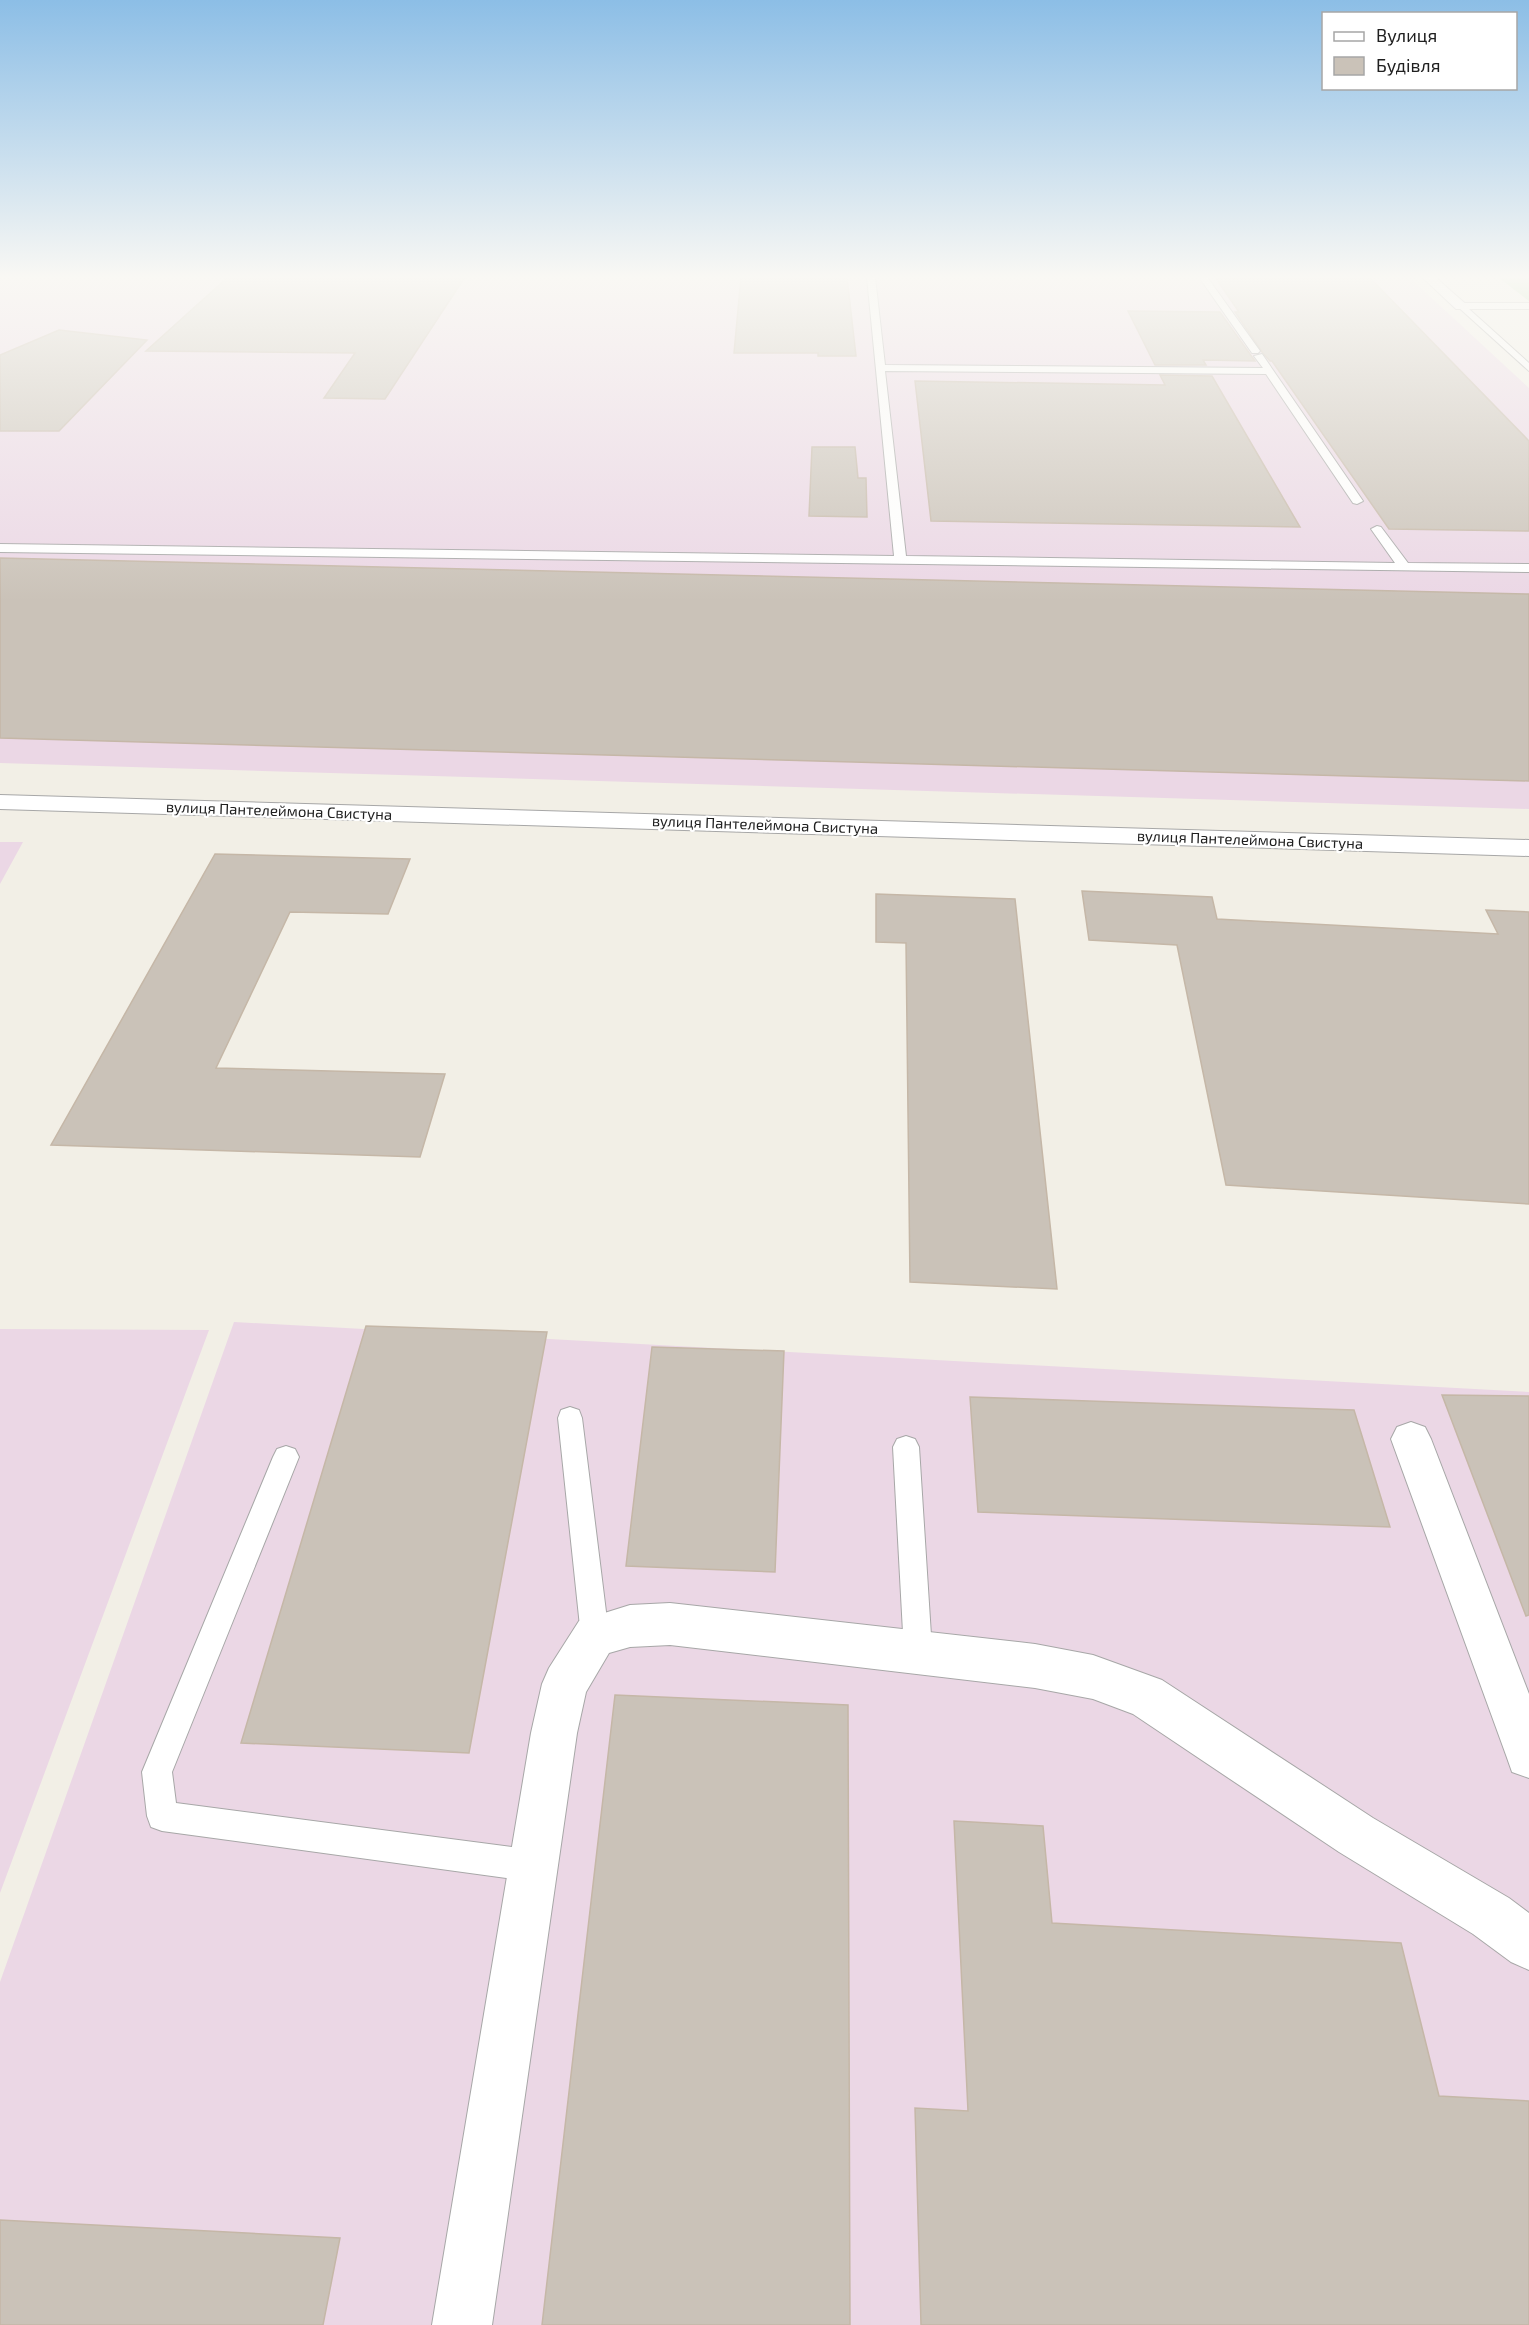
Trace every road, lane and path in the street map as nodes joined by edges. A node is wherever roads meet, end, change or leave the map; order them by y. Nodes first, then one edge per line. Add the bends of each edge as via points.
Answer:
1 (882, 386) edge
2 (1279, 386) edge
3 (1357, 501) dead end
4 (1377, 529) dead end
5 (0, 548) edge
6 (900, 560) junction
7 (1403, 565) dead end
8 (1529, 568) edge
9 (0, 802) edge
10 (1529, 848) edge
11 (570, 1418) dead end
12 (1411, 1439) dead end
13 (906, 1447) dead end
14 (286, 1457) dead end
15 (595, 1636) junction
16 (918, 1651) junction
17 (1529, 1755) edge
18 (536, 1866) junction
19 (1529, 1944) edge
20 (462, 2325) edge

1 - 6 lane
2 - 3 lane
4 - 7 lane
5 - 6 lane
6 - 8 lane
9 - 10 street, вулиця Пантелеймона Свистуна
11 - 15 lane
12 - 17 street
13 - 16 lane
14 - 18 lane via 158,1772 162,1816
15 - 16 street via 630,1626 670,1624
15 - 18 street via 565,1684 554,1733
16 - 19 street via 1081,1675 1146,1696
18 - 20 street

